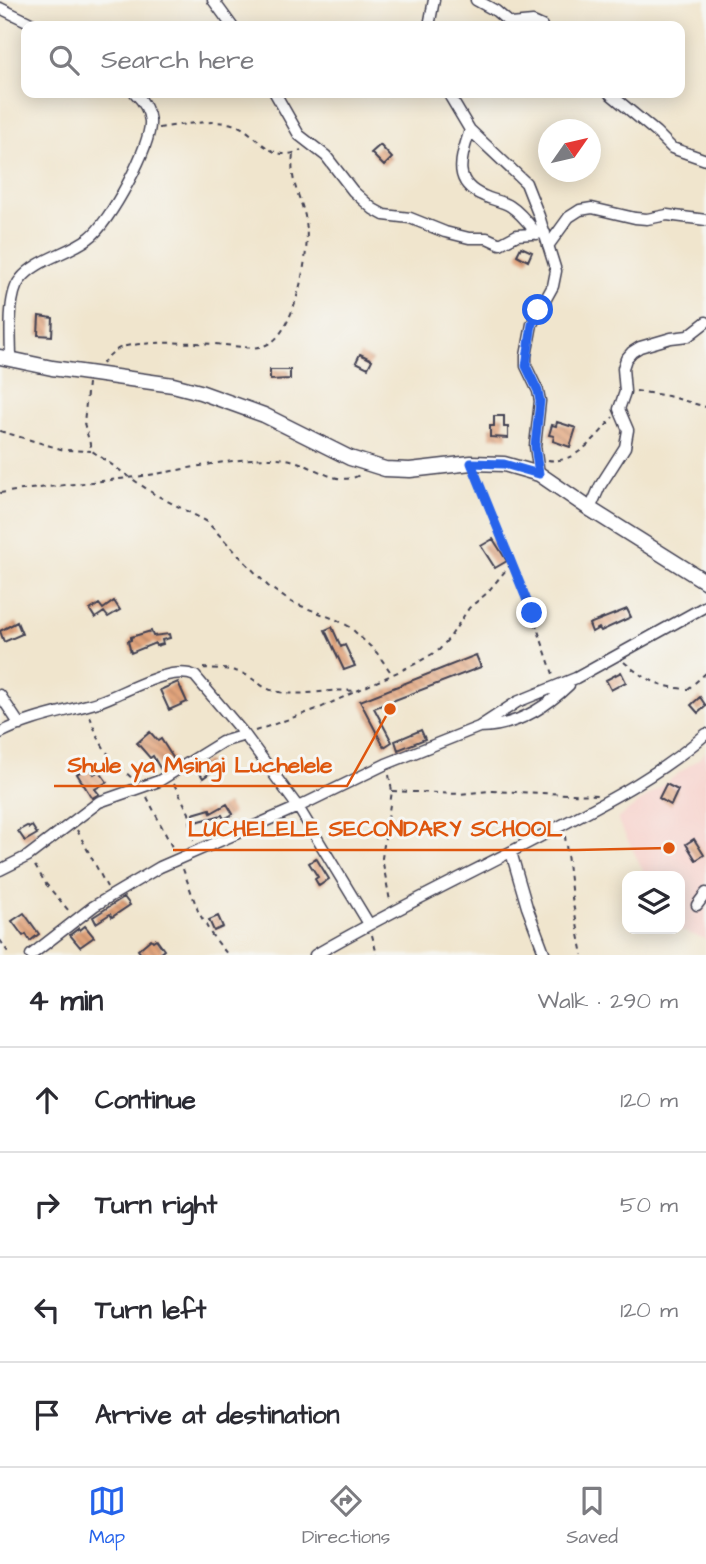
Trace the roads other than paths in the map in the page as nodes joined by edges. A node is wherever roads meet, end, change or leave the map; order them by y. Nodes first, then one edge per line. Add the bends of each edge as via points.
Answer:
1 (213, 0) edge
2 (434, 0) edge
3 (476, 0) edge
4 (0, 8) edge
5 (27, 21) edge
6 (228, 21) edge
7 (430, 21) edge
8 (507, 21) edge
9 (139, 98) edge
10 (278, 98) edge
11 (451, 98) edge
12 (615, 98) edge
13 (470, 130) junction
14 (706, 160) edge
15 (706, 220) edge
16 (541, 234) junction
17 (548, 246) junction
18 (706, 322) edge
19 (6, 358) edge
20 (539, 474) junction
21 (590, 509) junction
22 (706, 582) edge
23 (706, 606) edge
24 (576, 678) junction
25 (0, 695) edge
26 (20, 725) junction
27 (480, 727) junction
28 (0, 733) edge
29 (706, 734) edge
30 (244, 735) junction
31 (298, 807) junction
32 (512, 852) junction
33 (0, 870) edge
34 (706, 893) edge
35 (697, 905) dead end
36 (369, 924) junction
37 (31, 955) edge
38 (315, 955) edge
39 (545, 955) edge

1 - 6 street
2 - 7 street
3 - 8 street
4 - 5 street
9 - 19 street via 150,123 121,195 99,230 18,281
10 - 16 street via 299,135 326,156 363,202 384,215 500,244 517,235
11 - 13 street
12 - 14 street via 672,148
13 - 16 street via 526,183
13 - 16 street via 461,156 465,182 483,196 510,206
15 - 17 street via 667,215 635,218 592,208 569,217
16 - 17 street
17 - 20 street via 556,271 532,324 526,356 540,401 536,429
18 - 21 street via 688,336 661,341 626,359 625,392 618,409 628,429 625,447
19 - 20 main road via 200,392 264,415 371,466 410,470 504,464
20 - 21 main road
21 - 22 main road
23 - 24 street
24 - 27 street via 517,702
24 - 27 street via 555,698 519,720
25 - 26 street
26 - 28 street
26 - 30 street via 157,678 188,672 202,681
27 - 31 street via 386,764
29 - 32 street via 622,793
30 - 31 street
30 - 33 street via 222,741 143,788 99,802 29,856
31 - 36 street
31 - 37 street via 177,858 107,897
32 - 36 street
32 - 39 street
34 - 35 street
36 - 38 street

